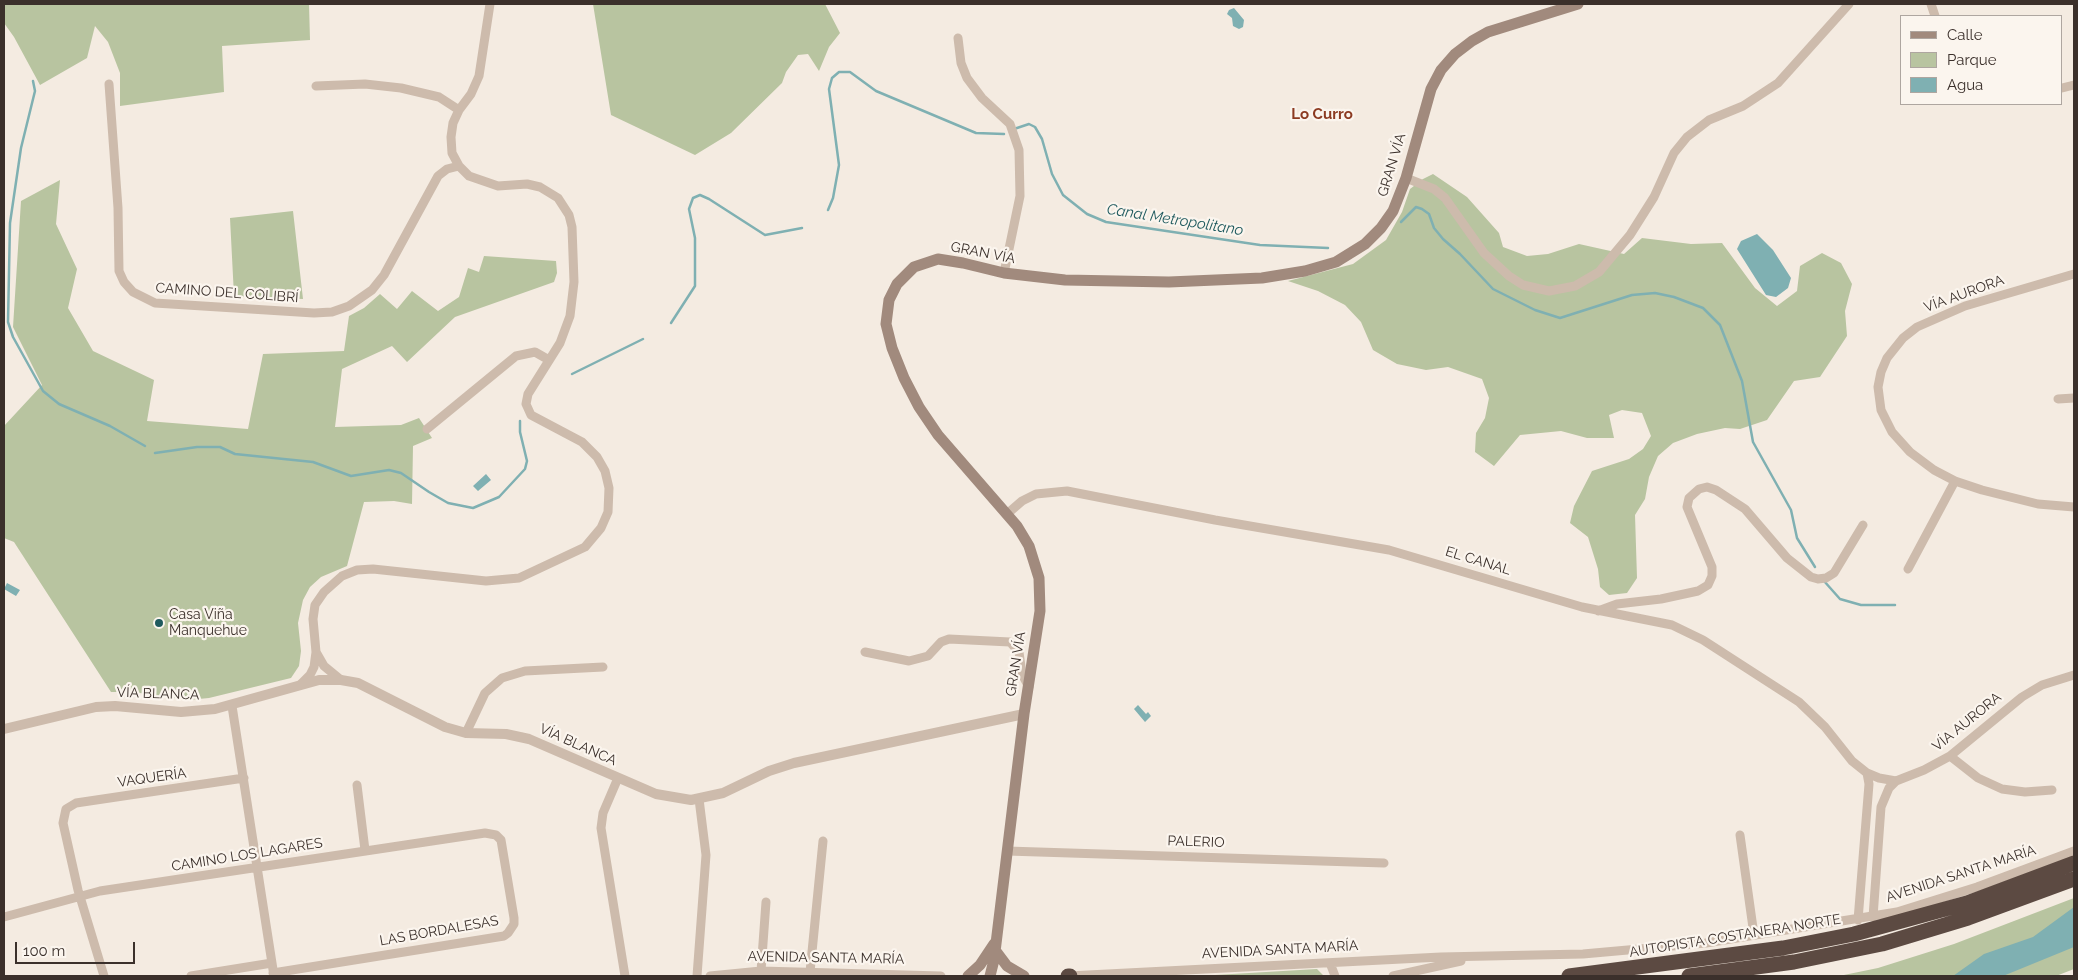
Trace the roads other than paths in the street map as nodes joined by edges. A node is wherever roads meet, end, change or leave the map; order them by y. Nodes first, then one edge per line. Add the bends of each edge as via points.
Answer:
1 (490, 4) edge
2 (1578, 4) edge
3 (1849, 4) edge
4 (958, 38) dead end
5 (109, 84) dead end
6 (316, 86) dead end
7 (459, 110) junction
8 (459, 166) junction
9 (1406, 178) junction
10 (1004, 273) junction
11 (2074, 274) edge
12 (549, 360) junction
13 (2074, 398) edge
14 (2058, 399) dead end
15 (426, 429) dead end
16 (1955, 481) junction
17 (2074, 507) edge
18 (1007, 514) junction
19 (1864, 525) dead end
20 (1908, 569) dead end
21 (1598, 611) junction
22 (316, 652) junction
23 (865, 652) dead end
24 (603, 667) dead end
25 (2074, 675) edge
26 (342, 680) junction
27 (297, 686) junction
28 (1029, 687) junction
29 (232, 706) junction
30 (1024, 714) junction
31 (4, 729) edge
32 (466, 733) junction
33 (1950, 756) junction
34 (1866, 773) junction
35 (244, 778) junction
36 (618, 778) junction
37 (1896, 781) junction
38 (357, 785) dead end
39 (2052, 790) dead end
40 (699, 799) junction
41 (496, 835) joint
42 (1740, 835) dead end
43 (823, 841) dead end
44 (366, 850) junction
45 (1007, 851) junction
46 (2074, 851) edge
47 (1384, 863) dead end
48 (2074, 863) edge
49 (257, 867) junction
50 (2074, 879) edge
51 (80, 896) junction
52 (766, 902) dead end
53 (4, 917) edge
54 (1873, 918) junction
55 (1858, 920) junction
56 (1754, 935) junction
57 (996, 945) junction
58 (1498, 956) junction
59 (272, 963) junction
60 (1330, 963) junction
61 (761, 971) junction
62 (810, 972) junction
63 (273, 975) edge
64 (104, 976) edge
65 (191, 976) edge
66 (625, 976) edge
67 (697, 976) edge
68 (710, 976) edge
69 (941, 976) edge
70 (968, 976) edge
71 (990, 976) edge
72 (1024, 976) edge
73 (1064, 976) edge
74 (1069, 976) edge
75 (1335, 976) edge
76 (1393, 976) edge
77 (1569, 976) edge
78 (1689, 976) edge

1 - 7 street via 479,76 472,94
2 - 9 main road, GRAN VÍA via 1488,32 1455,54 1441,70 1431,90
3 - 9 street via 1778,83 1743,106 1709,120 1687,137 1674,152 1654,197 1630,235 1599,272 1575,286 1550,291 1523,285 1484,253 1445,198
4 - 10 street via 959,55 967,78 982,98 1010,124 1019,150 1020,196
5 - 8 street, CAMINO DEL COLIBRÍ via 118,208 118,264 128,287 149,301 314,313 332,312 349,306 372,290 384,275 438,176
6 - 7 street via 365,84 401,88 439,97
7 - 8 street via 450,137 452,152
8 - 12 street via 463,172 483,183 534,185 547,190 558,198 569,215 574,282 571,308 565,333
9 - 10 main road, GRAN VÍA via 1393,211 1373,237 1346,257 1314,269 1262,278 1199,282 1065,280
10 - 18 main road, GRAN VÍA via 950,260 922,263 907,272 892,292 886,324 898,363 919,407 949,448
11 - 16 street, VÍA AURORA via 1988,298 1938,317 1910,332 1887,358 1881,372 1878,395 1888,425 1910,452
12 - 15 street via 535,352 516,356
12 - 22 street via 528,394 527,408 531,415 582,442 602,464 609,488 609,504 597,535 585,547 510,580 460,579 373,569 349,573 329,586 315,605
13 - 14 street
16 - 17 street, VÍA AURORA via 2023,501
16 - 20 street
18 - 21 street, EL CANAL via 1036,494 1067,491 1389,550
18 - 28 main road, GRAN VÍA via 1029,546 1039,584 1040,611
19 - 21 street via 1834,573 1818,579 1802,571 1783,554 1745,509 1712,488 1699,488 1691,494 1687,507 1712,567 1708,584 1698,592 1617,604
21 - 34 street, EL CANAL via 1672,625 1697,636 1799,702
22 - 26 street via 324,666
22 - 27 street via 310,675
23 - 28 street via 909,661 928,656 949,638 1010,642 1019,652 1022,674
24 - 32 street via 525,671 502,678 485,693
25 - 33 street, VÍA AURORA via 2042,685 2022,696
26 - 27 street, VÍA BLANCA via 319,680
26 - 32 street, VÍA BLANCA via 358,684 445,727
27 - 29 street, VÍA BLANCA
28 - 30 main road, GRAN VÍA
29 - 31 street, VÍA BLANCA via 181,712 96,707
29 - 35 street
30 - 40 street, VÍA BLANCA via 794,762 723,793
30 - 45 main road, GRAN VÍA
32 - 36 street, VÍA BLANCA via 506,734 529,739
33 - 37 street, VÍA AURORA
33 - 39 street via 1978,778 2002,789 2025,792
34 - 37 street, EL CANAL
34 - 55 street via 1868,784
35 - 49 street
35 - 51 street, VAQUERÍA via 76,802 66,809 63,823
36 - 40 street, VÍA BLANCA via 666,797
36 - 66 street via 603,814 601,828
37 - 54 street via 1886,791 1882,802
38 - 44 street
40 - 67 street via 706,856
41 - 44 street, CAMINO LOS LAGARES via 485,833
41 - 63 street, LAS BORDALESAS via 503,844 514,918 514,924 504,936
42 - 56 street
43 - 62 street
44 - 49 street, CAMINO LOS LAGARES
45 - 47 street, PALERIO
45 - 57 main road, GRAN VÍA
46 - 54 street, AVENIDA SANTA MARÍA via 1958,894
48 - 77 highway, AUTOPISTA COSTANERA NORTE via 1967,903 1854,934 1783,948
49 - 51 street, CAMINO LOS LAGARES
49 - 59 street
50 - 78 highway via 1968,918 1882,944 1794,962
51 - 53 street, CAMINO LOS LAGARES
51 - 64 street
52 - 61 street
54 - 55 street, AVENIDA SANTA MARÍA
55 - 56 street, AVENIDA SANTA MARÍA
56 - 58 street, AVENIDA SANTA MARÍA via 1619,951
57 - 70 main road, GRAN VÍA
57 - 71 main road, GRAN VÍA
57 - 72 main road via 1007,966
58 - 60 street, AVENIDA SANTA MARÍA
58 - 76 street, AVENIDA SANTA MARÍA
59 - 63 street
59 - 65 street
60 - 74 street, AVENIDA SANTA MARÍA
60 - 75 street
61 - 62 street, AVENIDA SANTA MARÍA
61 - 68 street, AVENIDA SANTA MARÍA
62 - 69 street, AVENIDA SANTA MARÍA
73 - 74 main road, AVENIDA SANTA MARÍA

